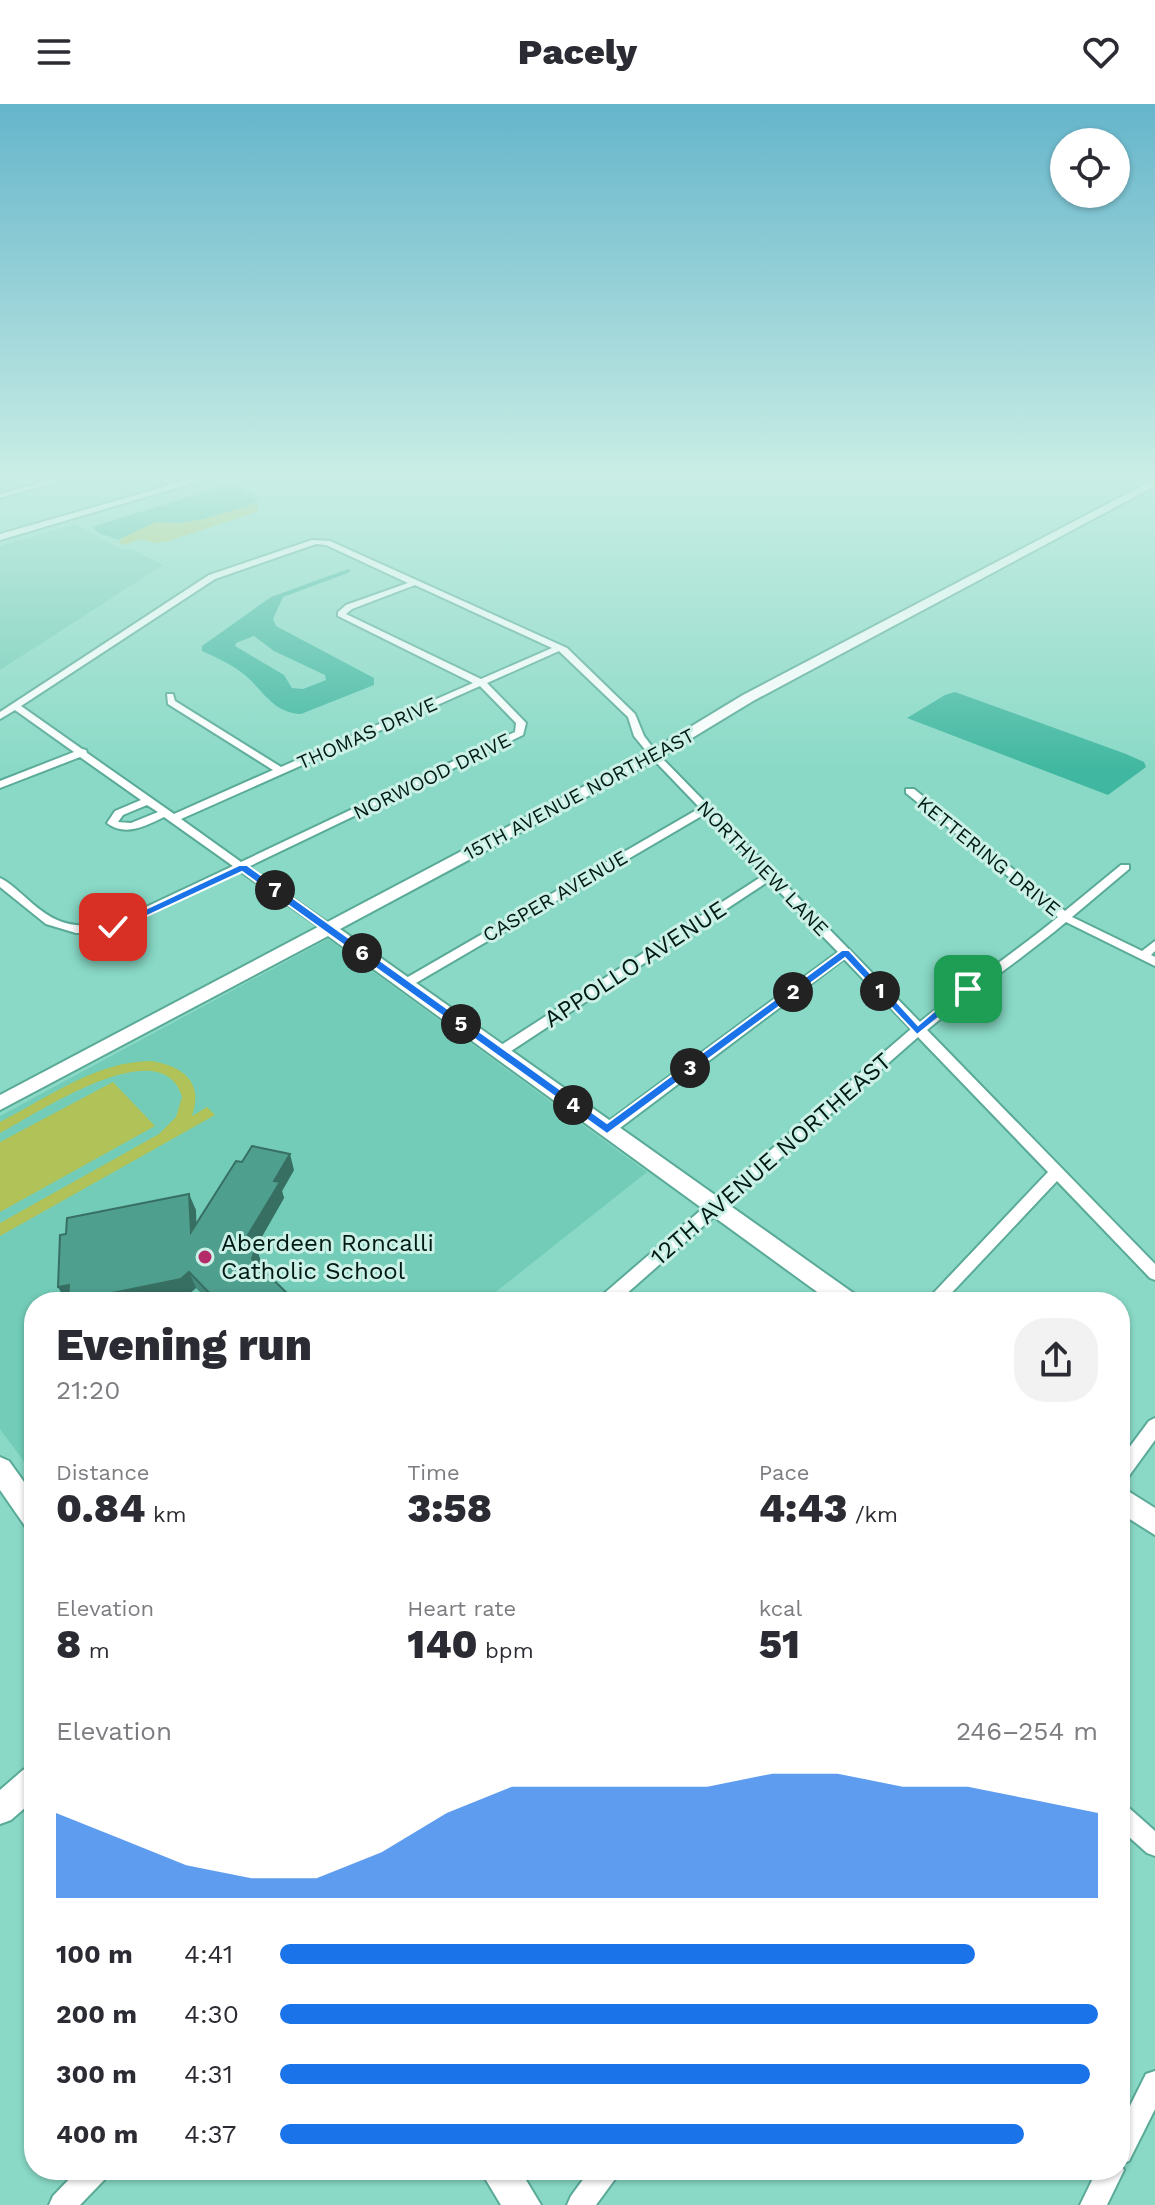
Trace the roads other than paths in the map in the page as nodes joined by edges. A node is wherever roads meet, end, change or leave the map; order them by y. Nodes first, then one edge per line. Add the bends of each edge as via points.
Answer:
1 (215, 576) edge
2 (398, 576) edge
3 (978, 576) edge
4 (414, 583) junction
5 (559, 648) junction
6 (481, 682) junction
7 (170, 696) dead end
8 (16, 707) junction
9 (0, 716) edge
10 (83, 752) junction
11 (654, 755) junction
12 (281, 771) junction
13 (0, 785) edge
14 (910, 791) dead end
15 (149, 800) junction
16 (706, 809) junction
17 (170, 815) junction
18 (243, 867) junction
19 (1125, 867) dead end
20 (771, 875) junction
21 (0, 881) edge
22 (1066, 918) junction
23 (328, 928) junction
24 (1155, 945) edge
25 (846, 952) junction
26 (1149, 959) edge
27 (405, 984) junction
28 (917, 1031) junction
29 (500, 1052) junction
30 (0, 1103) edge
31 (607, 1130) junction
32 (1057, 1172) junction
33 (717, 1208) junction
34 (1155, 1274) edge
35 (618, 1292) edge
36 (834, 1292) edge
37 (943, 1292) edge
38 (1155, 1426) edge
39 (1130, 1460) edge
40 (0, 1469) edge
41 (24, 1503) edge
42 (1130, 1505) edge
43 (1155, 1523) edge
44 (24, 1789) edge
45 (0, 1809) edge
46 (1130, 1824) edge
47 (1155, 1845) edge
48 (1155, 2083) edge
49 (1130, 2132) edge
50 (86, 2180) edge
51 (505, 2180) edge
52 (599, 2180) edge
53 (1106, 2180) edge
54 (62, 2205) edge
55 (523, 2205) edge
56 (580, 2205) edge
57 (1093, 2205) edge

1 - 8 street, NORTHVIEW LANE
2 - 4 street, NORTHVIEW LANE
3 - 11 street, 15TH AVENUE NORTHEAST via 748,698
4 - 5 street, NORTHVIEW LANE
4 - 6 street, NORWOOD DRIVE via 341,614
5 - 6 street, THOMAS DRIVE
5 - 11 street, NORTHVIEW LANE via 632,716
6 - 12 street, THOMAS DRIVE
6 - 18 street, NORWOOD DRIVE via 521,723 520,733
7 - 12 street via 171,702
8 - 9 street
8 - 10 street
10 - 13 street
10 - 15 street
11 - 16 street, NORTHVIEW LANE
11 - 23 street, 15TH AVENUE NORTHEAST
12 - 17 street, THOMAS DRIVE
14 - 22 street, KETTERING DRIVE
15 - 17 street
15 - 17 street, THOMAS DRIVE via 119,813 112,823 130,827
16 - 20 street, NORTHVIEW LANE
16 - 27 street, CASPER AVENUE
17 - 18 street
18 - 21 street via 131,921 82,931 49,923
18 - 23 street
19 - 22 street, 12TH AVENUE NORTHEAST
20 - 25 street, NORTHVIEW LANE
20 - 29 street, APPOLLO AVENUE
22 - 26 street, KETTERING DRIVE
22 - 28 street, 12TH AVENUE NORTHEAST
23 - 27 street
23 - 30 street, 15TH AVENUE NORTHEAST
24 - 26 street
25 - 28 street, NORTHVIEW LANE
25 - 31 street
27 - 29 street
28 - 32 street, NORTHVIEW LANE
28 - 33 street, 12TH AVENUE NORTHEAST
29 - 31 street
31 - 33 street
32 - 34 street, NORTHVIEW LANE
32 - 37 street
33 - 35 street, 12TH AVENUE NORTHEAST
33 - 36 street
38 - 39 street
40 - 41 street
42 - 43 street
44 - 45 street
46 - 47 street
48 - 49 street
50 - 54 street
51 - 55 street
52 - 56 street
53 - 57 street

